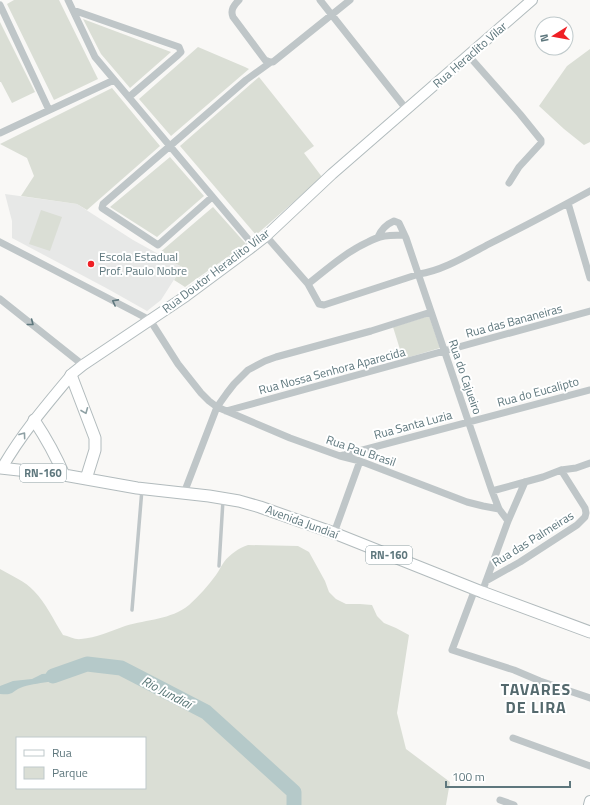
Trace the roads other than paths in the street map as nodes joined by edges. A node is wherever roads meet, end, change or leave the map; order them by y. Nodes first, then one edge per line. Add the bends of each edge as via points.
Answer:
1 (68, 0) edge
2 (239, 0) edge
3 (320, 0) edge
4 (350, 0) edge
5 (532, 0) edge
6 (0, 5) edge
7 (73, 10) junction
8 (332, 15) junction
9 (468, 55) junction
10 (271, 62) junction
11 (114, 80) junction
12 (129, 97) junction
13 (49, 110) junction
14 (407, 110) junction
15 (0, 133) edge
16 (170, 146) junction
17 (509, 183) dead end
18 (590, 191) edge
19 (212, 197) junction
20 (568, 203) junction
21 (266, 236) junction
22 (378, 237) junction
23 (405, 237) junction
24 (0, 242) edge
25 (254, 246) junction
26 (419, 274) junction
27 (590, 278) edge
28 (308, 284) junction
29 (0, 299) edge
30 (431, 312) junction
31 (590, 312) edge
32 (150, 320) junction
33 (444, 351) junction
34 (83, 365) junction
35 (71, 375) junction
36 (590, 390) edge
37 (217, 407) junction
38 (226, 411) junction
39 (34, 420) junction
40 (469, 422) junction
41 (340, 456) junction
42 (360, 461) junction
43 (590, 463) edge
44 (1, 468) edge
45 (561, 470) junction
46 (64, 475) junction
47 (86, 479) junction
48 (524, 482) junction
49 (142, 488) junction
50 (492, 491) junction
51 (184, 493) junction
52 (223, 499) junction
53 (499, 509) junction
54 (508, 521) junction
55 (334, 533) junction
56 (219, 566) dead end
57 (486, 581) junction
58 (479, 590) junction
59 (132, 610) dead end
60 (590, 632) edge
61 (590, 698) edge
62 (513, 738) dead end
63 (590, 766) edge
64 (500, 800) dead end
65 (590, 801) edge
66 (514, 805) edge
67 (588, 805) edge

1 - 7 street
2 - 10 street via 232,9 233,17 265,60
3 - 8 street
4 - 8 street
5 - 9 street, Rua Heraclito Vilar
6 - 13 street
7 - 11 street via 96,57
7 - 12 street via 179,47 181,52 178,55
8 - 10 street
8 - 14 street
9 - 14 street, Rua Heraclito Vilar
9 - 17 street via 541,140
10 - 16 street via 246,80
11 - 12 street
11 - 13 street
12 - 16 street
13 - 15 street
14 - 21 street, Rua Doutor Heraclito Vilar via 372,138
16 - 19 street
16 - 19 street via 102,207 158,245
18 - 20 street
19 - 25 street
20 - 26 street via 471,254 441,268
20 - 27 street
21 - 25 street, Rua Doutor Heraclito Vilar
21 - 28 street
22 - 23 street
22 - 23 street, Rua do Cajueiro via 386,226 394,221 399,223
22 - 28 street via 356,248
23 - 26 street, Rua do Cajueiro
32 -> 24 street
25 - 32 street, Rua Doutor Heraclito Vilar
26 - 28 street via 324,305 319,304
26 - 30 street, Rua do Cajueiro
29 -> 34 street
30 - 33 street, Rua do Cajueiro
30 - 37 street via 265,361 242,375
31 - 33 street, Rua das Bananeiras
32 - 34 street, Rua Doutor Heraclito Vilar
32 - 37 street, Rua Pau Brasil via 178,364 201,393
33 - 38 street, Rua Nossa Senhora Aparecida
33 - 40 street, Rua do Cajueiro
34 - 35 street, Rua Doutor Heraclito Vilar
35 - 39 street, Rua Doutor Heraclito Vilar
35 -> 47 main road via 95,438 95,450
36 - 40 street, Rua do Eucalipto
37 - 38 street, Rua Pau Brasil
37 - 51 street
38 - 41 street, Rua Pau Brasil
44 -> 39 street, Rua Doutor Heraclito Vilar
39 - 46 main road via 53,450
40 - 41 street, Rua Santa Luzia
40 - 50 street, Rua do Cajueiro
41 - 42 street, Rua Pau Brasil
42 - 53 street, Rua Pau Brasil via 462,500
42 - 55 street
43 - 45 street
44 - 46 main road, Avenida Jundiaí / RN-160
45 - 48 street via 543,478
45 - 57 street, Rua das Palmeiras via 585,508 584,519 539,550
46 - 47 main road, Avenida Jundiaí / RN-160
47 - 49 main road, Avenida Jundiaí / RN-160
48 - 50 street
48 - 54 street
49 - 51 main road, Avenida Jundiaí / RN-160
49 - 59 lane
50 - 53 street, Rua do Cajueiro
51 - 52 main road, Avenida Jundiaí / RN-160
52 - 55 main road, Avenida Jundiaí / RN-160 via 260,507
52 - 56 lane
53 - 54 street, Rua do Cajueiro
54 - 57 street
55 - 58 main road, Avenida Jundiaí / RN-160
57 - 58 street
58 - 60 main road, Avenida Jundiaí / RN-160
58 - 61 street via 452,650
62 - 63 street
64 - 66 street
65 - 67 street

